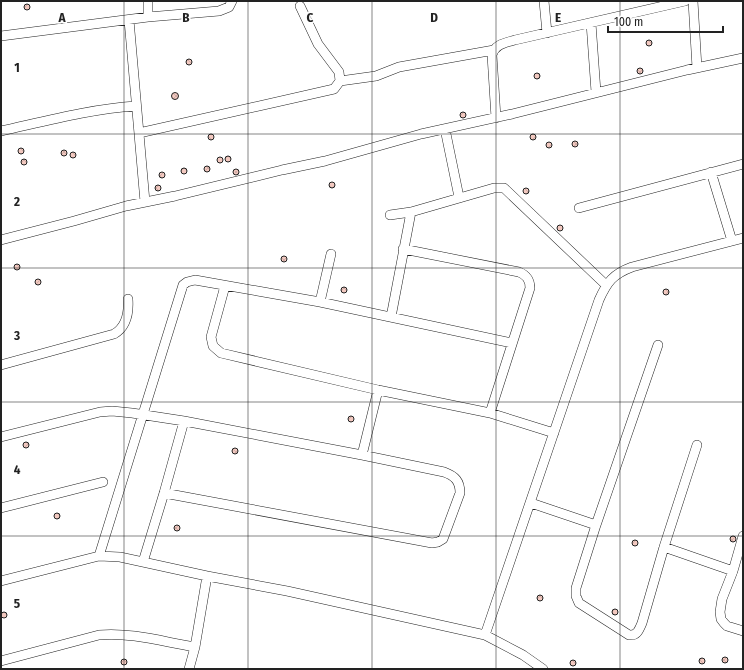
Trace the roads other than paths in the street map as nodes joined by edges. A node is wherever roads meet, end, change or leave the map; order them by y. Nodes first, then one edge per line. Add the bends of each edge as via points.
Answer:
1 (148, 1) edge
2 (232, 1) edge
3 (544, 1) edge
4 (685, 1) edge
5 (693, 1) edge
6 (300, 6) dead end
7 (148, 17) junction
8 (129, 20) junction
9 (591, 23) junction
10 (547, 33) junction
11 (1, 36) edge
12 (494, 50) junction
13 (743, 58) edge
14 (698, 68) junction
15 (340, 81) junction
16 (596, 92) junction
17 (136, 106) junction
18 (496, 118) junction
19 (445, 129) junction
20 (1, 131) edge
21 (139, 133) junction
22 (743, 164) edge
23 (711, 172) junction
24 (459, 197) junction
25 (145, 202) junction
26 (580, 208) dead end
27 (411, 212) junction
28 (390, 215) dead end
29 (743, 238) edge
30 (1, 240) edge
31 (732, 241) junction
32 (403, 249) junction
33 (331, 254) dead end
34 (606, 285) junction
35 (226, 286) junction
36 (128, 299) dead end
37 (320, 302) junction
38 (391, 317) junction
39 (512, 343) junction
40 (658, 345) dead end
41 (1, 365) edge
42 (378, 390) junction
43 (490, 413) junction
44 (143, 415) junction
45 (184, 421) junction
46 (554, 433) junction
47 (1, 437) edge
48 (698, 445) dead end
49 (362, 455) junction
50 (103, 482) dead end
51 (164, 493) junction
52 (531, 503) junction
53 (1, 508) edge
54 (596, 525) junction
55 (743, 536) edge
56 (664, 547) junction
57 (99, 556) junction
58 (142, 562) junction
59 (732, 571) junction
60 (206, 576) junction
61 (1, 581) edge
62 (743, 631) edge
63 (485, 635) junction
64 (195, 647) junction
65 (1, 661) edge
66 (189, 669) edge
67 (543, 669) edge

1 - 7 street
2 - 7 street via 229,7 220,12
3 - 10 street
4 - 9 street
5 - 14 street
6 - 15 street via 318,44 338,72
7 - 8 street
8 - 11 street
8 - 17 street
9 - 10 street
9 - 16 street
10 - 12 street via 503,44
12 - 15 street via 399,67 376,76
12 - 18 street via 492,55
13 - 14 street
14 - 16 street
15 - 21 street via 330,90
16 - 18 street
17 - 20 street via 85,112
17 - 21 street
18 - 19 street
19 - 24 street
19 - 25 street via 325,161
21 - 25 street
22 - 23 street
23 - 26 street
23 - 31 street
24 - 27 street
24 - 34 street via 500,187 506,188
25 - 30 street
27 - 28 street
27 - 32 street
29 - 31 street
31 - 34 street via 632,267 618,274
32 - 38 street
32 - 39 street via 519,272 526,276 530,288
33 - 37 street
34 - 46 street
35 - 37 street
35 - 42 street via 211,333 213,346 220,353
35 - 44 street via 195,280 183,285
36 - 41 street via 128,314 124,324 121,330 114,334
37 - 38 street
38 - 39 street
39 - 43 street
40 - 54 street
42 - 43 street
42 - 49 street
43 - 46 street
44 - 45 street
44 - 47 street via 100,412
44 - 57 street
45 - 49 street
45 - 51 street
46 - 52 street
48 - 56 street
49 - 51 street via 444,472 456,478 460,493 443,539 438,542 427,542
50 - 53 street
51 - 58 street
52 - 54 street
52 - 63 street
54 - 56 street via 577,584 577,599 582,606 629,635 637,632 642,623
55 - 59 street
56 - 59 street
57 - 58 street
57 - 61 street
58 - 60 street
59 - 62 street via 720,604 720,615 727,626
60 - 63 street via 287,591
60 - 64 street
63 - 67 street via 523,654
64 - 65 street via 110,634
64 - 66 street

